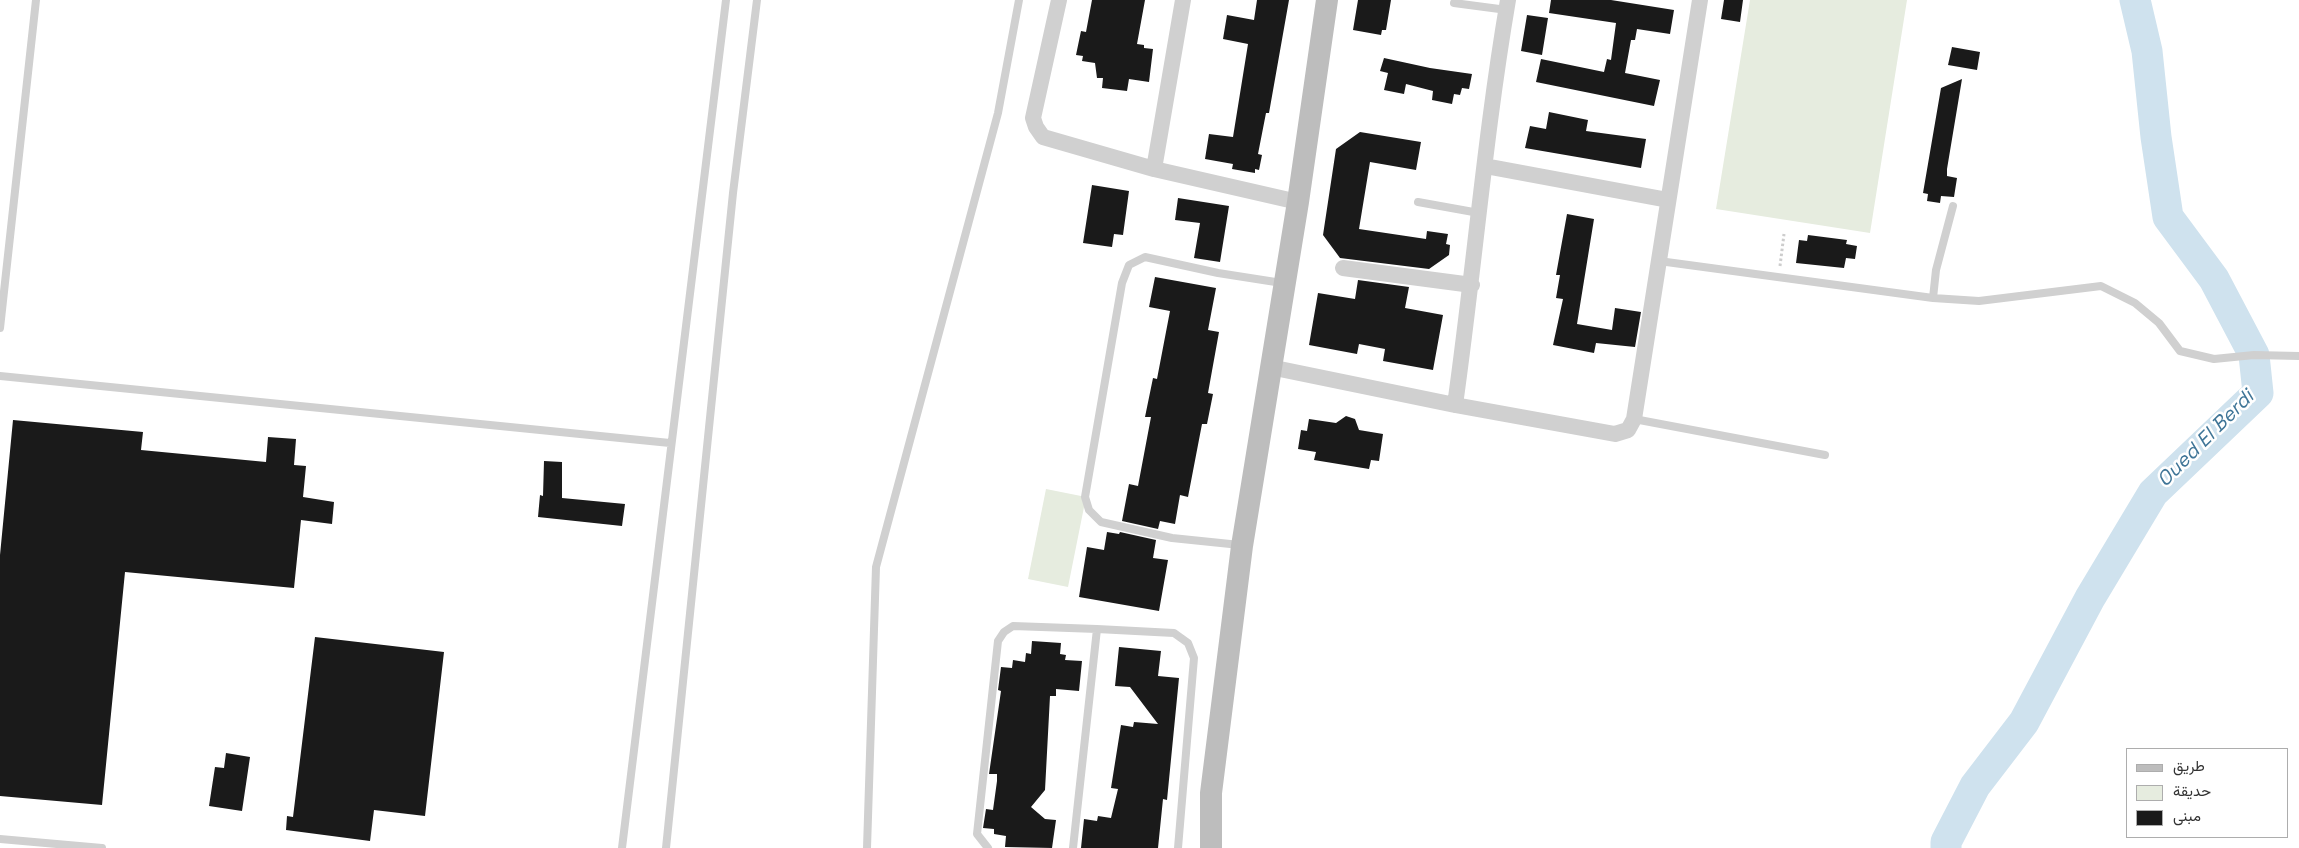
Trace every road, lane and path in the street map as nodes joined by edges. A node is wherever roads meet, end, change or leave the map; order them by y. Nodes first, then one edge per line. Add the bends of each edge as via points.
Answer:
1 (36, 0) edge
2 (726, 0) edge
3 (757, 0) edge
4 (1019, 0) edge
5 (1059, 0) edge
6 (1183, 0) edge
7 (1327, 0) edge
8 (1700, 0) edge
9 (1454, 3) dead end
10 (1508, 5) edge
11 (1485, 166) junction
12 (1154, 168) junction
13 (1668, 200) junction
14 (1298, 202) junction
15 (1418, 202) dead end
16 (1953, 206) dead end
17 (1479, 213) junction
18 (1784, 234) dead end
19 (1659, 261) junction
20 (1344, 268) dead end
21 (1778, 277) junction
22 (1285, 283) junction
23 (1472, 285) junction
24 (1933, 298) junction
25 (0, 328) edge
26 (2299, 356) edge
27 (1270, 367) junction
28 (0, 376) edge
29 (1455, 405) junction
30 (1634, 419) junction
31 (670, 443) junction
32 (1825, 455) dead end
33 (1242, 546) junction
34 (1097, 628) junction
35 (0, 838) edge
36 (102, 848) edge
37 (622, 848) edge
38 (666, 848) edge
39 (867, 848) edge
40 (988, 848) edge
41 (1073, 848) edge
42 (1178, 848) edge
43 (1211, 848) edge

1 - 25 lane
2 - 31 lane
3 - 38 lane via 732,203
4 - 39 lane via 998,114 876,567
5 - 12 street via 1032,118 1036,127 1044,137
6 - 12 street
7 - 14 main road
8 - 13 street
9 - 10 lane
10 - 11 street
11 - 13 street
11 - 17 street
12 - 14 street
13 - 19 street
14 - 22 main road
15 - 17 lane
16 - 24 lane via 1936,270
17 - 23 street
18 - 21 path
19 - 21 lane
19 - 30 street
20 - 23 street
21 - 24 lane
22 - 27 main road
22 - 33 lane via 1145,257 1129,265 1122,283 1085,497 1089,510 1101,522 1172,538
23 - 29 street
24 - 26 lane via 1979,301 2101,286 2141,308 2159,323 2180,351 2214,359 2254,355
27 - 29 street
27 - 33 main road
28 - 31 lane
29 - 30 street via 1614,434 1628,430
30 - 32 lane
31 - 37 lane
33 - 43 main road via 1211,793
34 - 40 lane via 1013,626 998,641 977,834
34 - 41 lane
34 - 42 lane via 1174,633 1188,643 1194,658
35 - 36 lane

